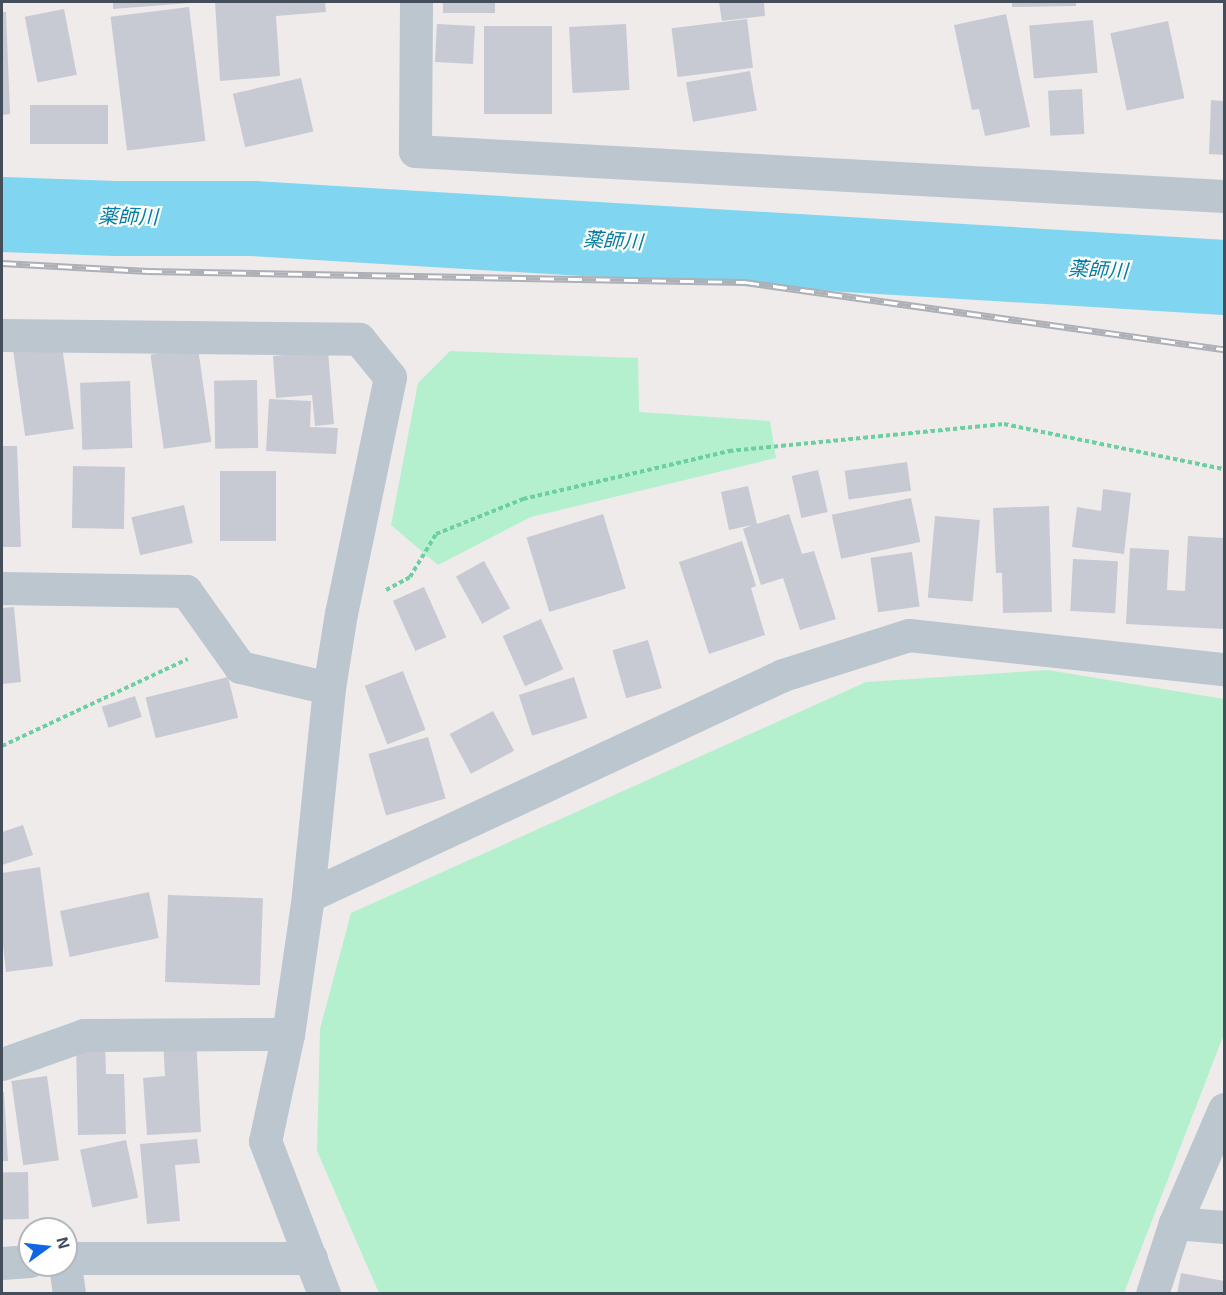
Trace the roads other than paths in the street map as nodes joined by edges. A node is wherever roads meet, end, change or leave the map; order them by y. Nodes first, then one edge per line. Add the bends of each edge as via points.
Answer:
1 (416, 2) edge
2 (1224, 196) edge
3 (2, 335) edge
4 (2, 588) edge
5 (1224, 669) edge
6 (329, 688) junction
7 (308, 896) junction
8 (288, 1034) junction
9 (2, 1064) edge
10 (1224, 1109) edge
11 (1175, 1223) junction
12 (1224, 1227) edge
13 (78, 1258) edge
14 (311, 1258) junction
15 (18, 1262) edge
16 (2, 1263) edge
17 (67, 1277) edge
18 (69, 1293) edge
19 (324, 1293) edge
20 (1152, 1293) edge

1 - 2 street via 415,151
3 - 6 street via 359,339 390,378
4 - 6 street via 186,591 240,667
5 - 7 street via 909,635 783,675
6 - 7 street
7 - 8 street
8 - 9 street via 84,1035
8 - 14 street via 266,1141
10 - 11 street
11 - 12 street
11 - 20 street
13 - 14 street
14 - 19 street
15 - 16 street
17 - 18 street

